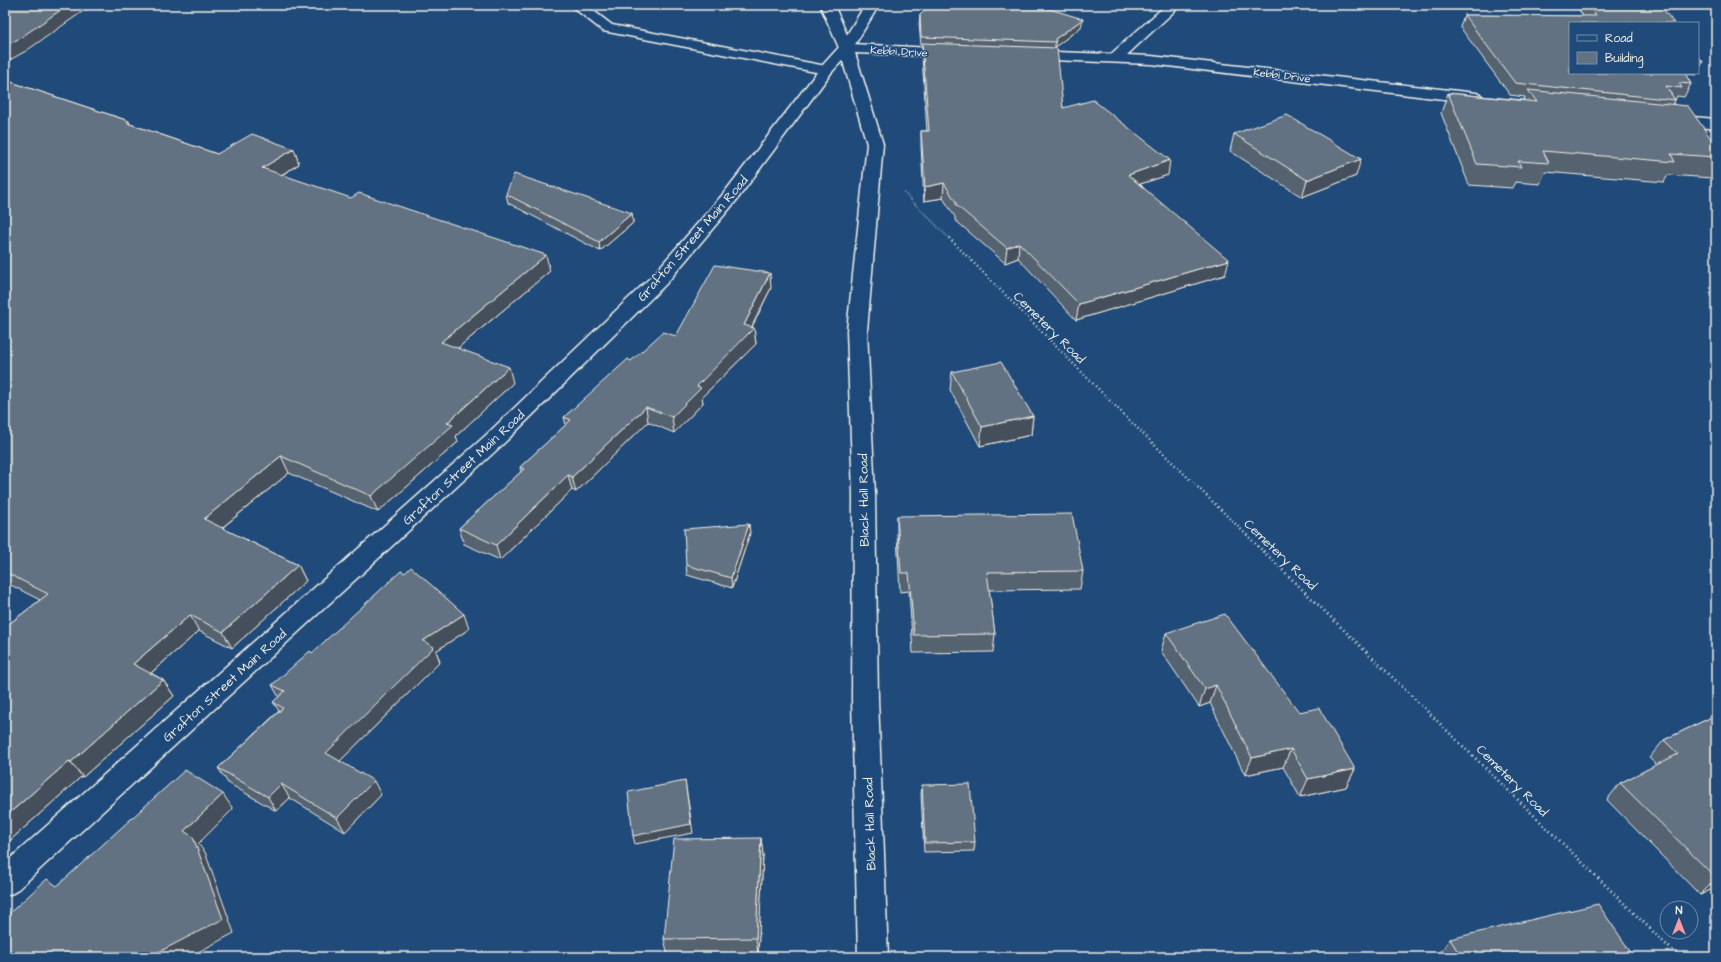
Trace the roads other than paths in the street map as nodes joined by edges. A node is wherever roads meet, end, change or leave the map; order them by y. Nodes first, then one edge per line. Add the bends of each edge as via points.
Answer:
1 (577, 5) edge
2 (827, 5) edge
3 (872, 5) edge
4 (1174, 5) edge
5 (846, 48) junction
6 (969, 54) edge
7 (1016, 55) edge
8 (1115, 58) junction
9 (826, 70) junction
10 (1488, 100) edge
11 (1655, 119) edge
12 (1716, 124) edge
13 (5, 882) edge
14 (873, 957) edge

1 - 9 street via 608,28
2 - 5 street, Black Hall Road
3 - 5 street, Grafton Street Main Road
4 - 8 street
5 - 6 street, Kebbi Drive
5 - 9 street, Grafton Street Main Road
5 - 14 street, Black Hall Road via 875,144 856,331 864,494 865,699
7 - 8 street, Kebbi Drive
8 - 10 street, Kebbi Drive
9 - 13 street, Grafton Street Main Road via 730,197 659,280 493,441
11 - 12 street

